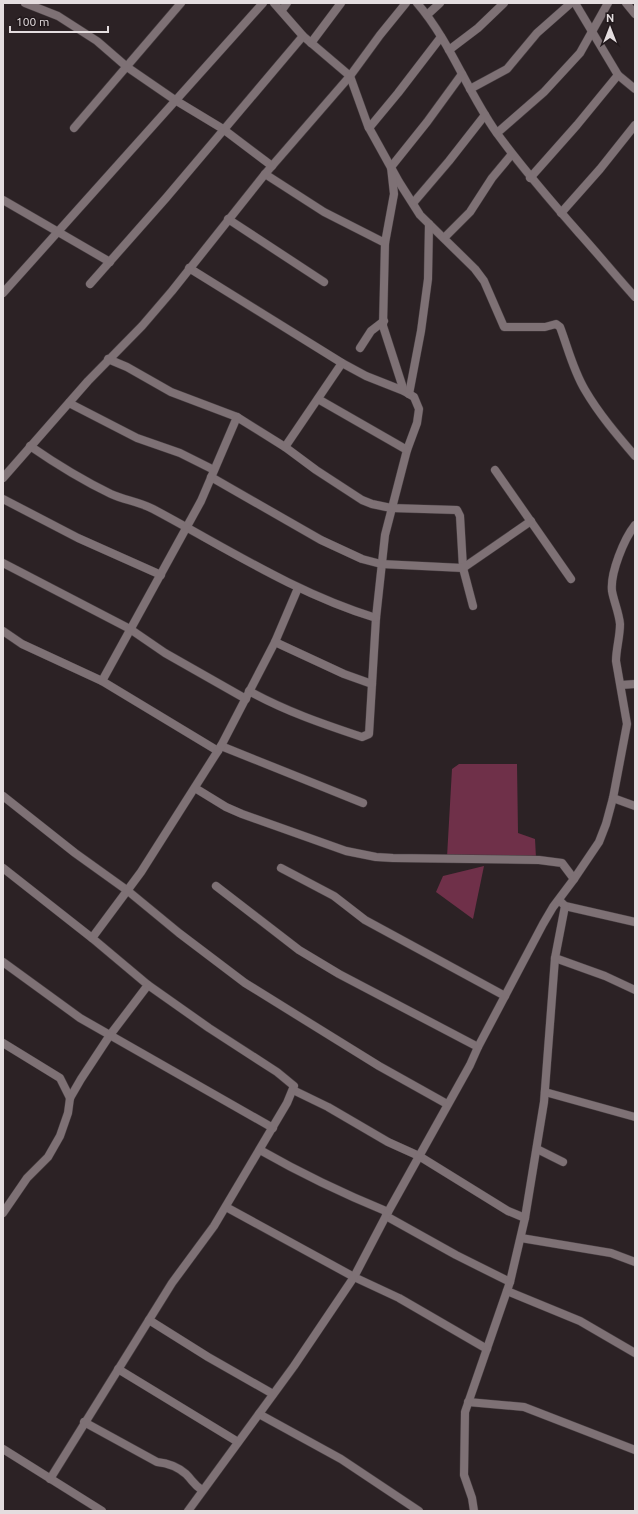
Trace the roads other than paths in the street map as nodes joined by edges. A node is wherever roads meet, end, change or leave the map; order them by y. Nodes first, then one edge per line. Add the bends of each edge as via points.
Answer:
1 (25, 3) edge
2 (181, 3) edge
3 (263, 3) edge
4 (274, 3) edge
5 (287, 3) edge
6 (341, 3) edge
7 (406, 3) edge
8 (417, 3) edge
9 (440, 3) edge
10 (504, 3) edge
11 (571, 3) edge
12 (575, 3) edge
13 (608, 3) edge
14 (626, 3) edge
15 (282, 10) junction
16 (635, 14) edge
17 (427, 15) junction
18 (593, 32) junction
19 (302, 36) junction
20 (441, 37) junction
21 (311, 43) junction
22 (449, 50) junction
23 (127, 67) junction
24 (462, 74) junction
25 (618, 75) junction
26 (350, 76) junction
27 (470, 89) junction
28 (635, 89) edge
29 (175, 100) junction
30 (485, 115) junction
31 (635, 125) edge
32 (74, 128) dead end
33 (369, 128) junction
34 (223, 129) junction
35 (497, 133) junction
36 (512, 154) junction
37 (272, 166) junction
38 (391, 167) junction
39 (265, 174) junction
40 (530, 178) junction
41 (3, 200) edge
42 (414, 202) junction
43 (561, 213) junction
44 (228, 219) junction
45 (429, 224) junction
46 (58, 232) junction
47 (444, 238) junction
48 (385, 243) junction
49 (110, 262) junction
50 (189, 268) junction
51 (324, 282) dead end
52 (90, 284) dead end
53 (3, 293) edge
54 (635, 297) edge
55 (384, 321) junction
56 (360, 348) dead end
57 (108, 359) junction
58 (342, 363) junction
59 (407, 393) junction
60 (318, 399) junction
61 (69, 403) junction
62 (237, 417) junction
63 (30, 446) junction
64 (285, 447) junction
65 (407, 450) junction
66 (635, 456) edge
67 (495, 470) dead end
68 (213, 474) junction
69 (3, 478) edge
70 (3, 499) edge
71 (391, 508) junction
72 (531, 521) junction
73 (635, 525) edge
74 (187, 528) junction
75 (3, 563) edge
76 (382, 564) junction
77 (463, 568) junction
78 (161, 575) junction
79 (571, 578) dead end
80 (298, 588) junction
81 (473, 606) dead end
82 (376, 618) junction
83 (130, 629) junction
84 (3, 631) edge
85 (275, 642) junction
86 (102, 681) junction
87 (372, 684) junction
88 (635, 684) edge
89 (621, 685) junction
90 (248, 695) junction
91 (220, 748) junction
92 (195, 788) junction
93 (3, 796) edge
94 (613, 798) junction
95 (363, 802) dead end
96 (635, 806) edge
97 (3, 868) edge
98 (281, 868) dead end
99 (574, 879) junction
100 (216, 886) dead end
101 (128, 891) junction
102 (562, 903) junction
103 (635, 922) edge
104 (92, 938) junction
105 (555, 958) junction
106 (3, 962) edge
107 (148, 985) junction
108 (635, 990) edge
109 (505, 996) junction
110 (110, 1035) junction
111 (3, 1043) edge
112 (478, 1047) junction
113 (293, 1090) junction
114 (545, 1092) junction
115 (70, 1098) junction
116 (447, 1104) junction
117 (635, 1116) edge
118 (273, 1128) junction
119 (537, 1149) junction
120 (260, 1150) junction
121 (419, 1156) junction
122 (563, 1162) dead end
123 (226, 1207) junction
124 (3, 1213) edge
125 (387, 1214) junction
126 (526, 1218) junction
127 (521, 1238) junction
128 (635, 1262) edge
129 (354, 1277) junction
130 (510, 1282) junction
131 (507, 1291) junction
132 (148, 1320) junction
133 (488, 1349) junction
134 (635, 1353) edge
135 (118, 1369) junction
136 (273, 1394) junction
137 (468, 1402) junction
138 (259, 1414) junction
139 (84, 1422) junction
140 (238, 1442) junction
141 (3, 1449) edge
142 (635, 1450) edge
143 (50, 1479) junction
144 (202, 1490) junction
145 (102, 1511) edge
146 (188, 1511) edge
147 (419, 1511) edge
148 (474, 1511) edge

1 - 23 street via 58,16 97,41
2 - 23 street
3 - 29 street
4 - 15 street
5 - 15 street
6 - 21 street
7 - 26 street
8 - 17 street
9 - 17 street
10 - 22 street via 478,28
11 - 27 street via 537,33 507,69
12 - 18 street via 580,15
13 - 18 street
14 - 16 street
15 - 19 street
17 - 20 street
18 - 25 street
18 - 35 street via 580,53 544,92
19 - 21 street
19 - 34 street
20 - 22 street
20 - 33 street
21 - 26 street
22 - 24 street
23 - 29 street
23 - 32 street
24 - 27 street
24 - 38 street
25 - 28 street
25 - 40 street via 578,125
26 - 33 street
26 - 37 street
27 - 30 street
29 - 34 street
29 - 46 street
30 - 35 street
30 - 42 street
31 - 43 street
33 - 38 street
34 - 37 street
34 - 49 street
35 - 36 street
36 - 40 street
36 - 47 street via 492,178 470,212
37 - 39 street
38 - 42 street
38 - 48 street via 394,194
39 - 44 street
39 - 48 street via 324,212
40 - 43 street
41 - 46 street
42 - 45 street via 420,215
43 - 54 street
44 - 50 street
44 - 51 street
45 - 47 street
45 - 59 street via 428,279 421,331
46 - 49 street
46 - 53 street
47 - 66 street via 484,281 504,327 545,327 556,324 560,327 572,363 585,390 612,430
48 - 55 street
49 - 52 street
50 - 57 street via 142,326
50 - 58 street
55 - 56 street via 371,331
55 - 59 street via 383,326
57 - 61 street
57 - 62 street via 171,392
58 - 59 street
58 - 60 street
59 - 65 street via 414,397 418,409 417,423
60 - 64 street
60 - 65 street
61 - 63 street
61 - 68 street via 137,438 180,453
62 - 64 street
62 - 68 street
63 - 69 street
63 - 74 street via 112,495 153,509
64 - 71 street via 362,500
65 - 71 street
67 - 72 street
68 - 74 street
68 - 76 street via 321,540 362,559
70 - 78 street via 78,538
71 - 76 street
71 - 77 street via 456,510 460,516
72 - 77 street
72 - 79 street
73 - 89 street via 630,530 618,558 612,590 620,625 616,651
74 - 78 street
74 - 80 street
75 - 83 street
76 - 77 street
76 - 82 street
77 - 81 street
78 - 83 street
80 - 82 street via 326,601
80 - 85 street
82 - 87 street
83 - 86 street
83 - 90 street via 165,653
84 - 86 street via 22,644
85 - 87 street
85 - 90 street
86 - 91 street
87 - 90 street via 369,734 362,737
88 - 89 street
89 - 94 street via 627,724
90 - 91 street
91 - 92 street
91 - 95 street
92 - 99 street via 242,814 346,850 393,858 539,860 562,864
92 - 101 street
93 - 101 street
94 - 96 street
94 - 99 street via 598,842
97 - 104 street
98 - 109 street via 334,896 365,920
99 - 102 street
100 - 112 street via 298,950
101 - 104 street
101 - 116 street via 245,983 379,1066
102 - 103 street
102 - 105 street
102 - 109 street via 543,924
104 - 107 street
105 - 108 street
105 - 114 street
106 - 110 street via 80,1018
107 - 110 street
107 - 113 street via 293,1083
109 - 112 street
110 - 115 street
110 - 118 street
111 - 115 street via 60,1078
112 - 116 street
113 - 118 street
113 - 121 street
114 - 117 street
114 - 119 street
115 - 124 street via 60,1136 48,1157 27,1178
116 - 121 street
118 - 120 street
119 - 122 street
119 - 126 street
120 - 123 street
120 - 125 street via 300,1173
121 - 125 street
121 - 126 street via 508,1212
123 - 129 street
123 - 132 street
125 - 129 street
125 - 130 street via 456,1255
126 - 127 street
127 - 128 street via 611,1253
127 - 130 street
129 - 133 street via 399,1298
129 - 136 street
130 - 131 street
131 - 133 street
131 - 134 street via 580,1321
132 - 135 street
132 - 136 street
133 - 137 street
135 - 139 street
135 - 140 street
136 - 138 street
137 - 142 street via 524,1407
137 - 148 street via 464,1420 464,1475
138 - 140 street
138 - 147 street via 341,1460
139 - 143 street
139 - 144 street via 157,1462 167,1463 186,1474 194,1486
140 - 144 street
141 - 143 street
143 - 145 street
144 - 146 street

